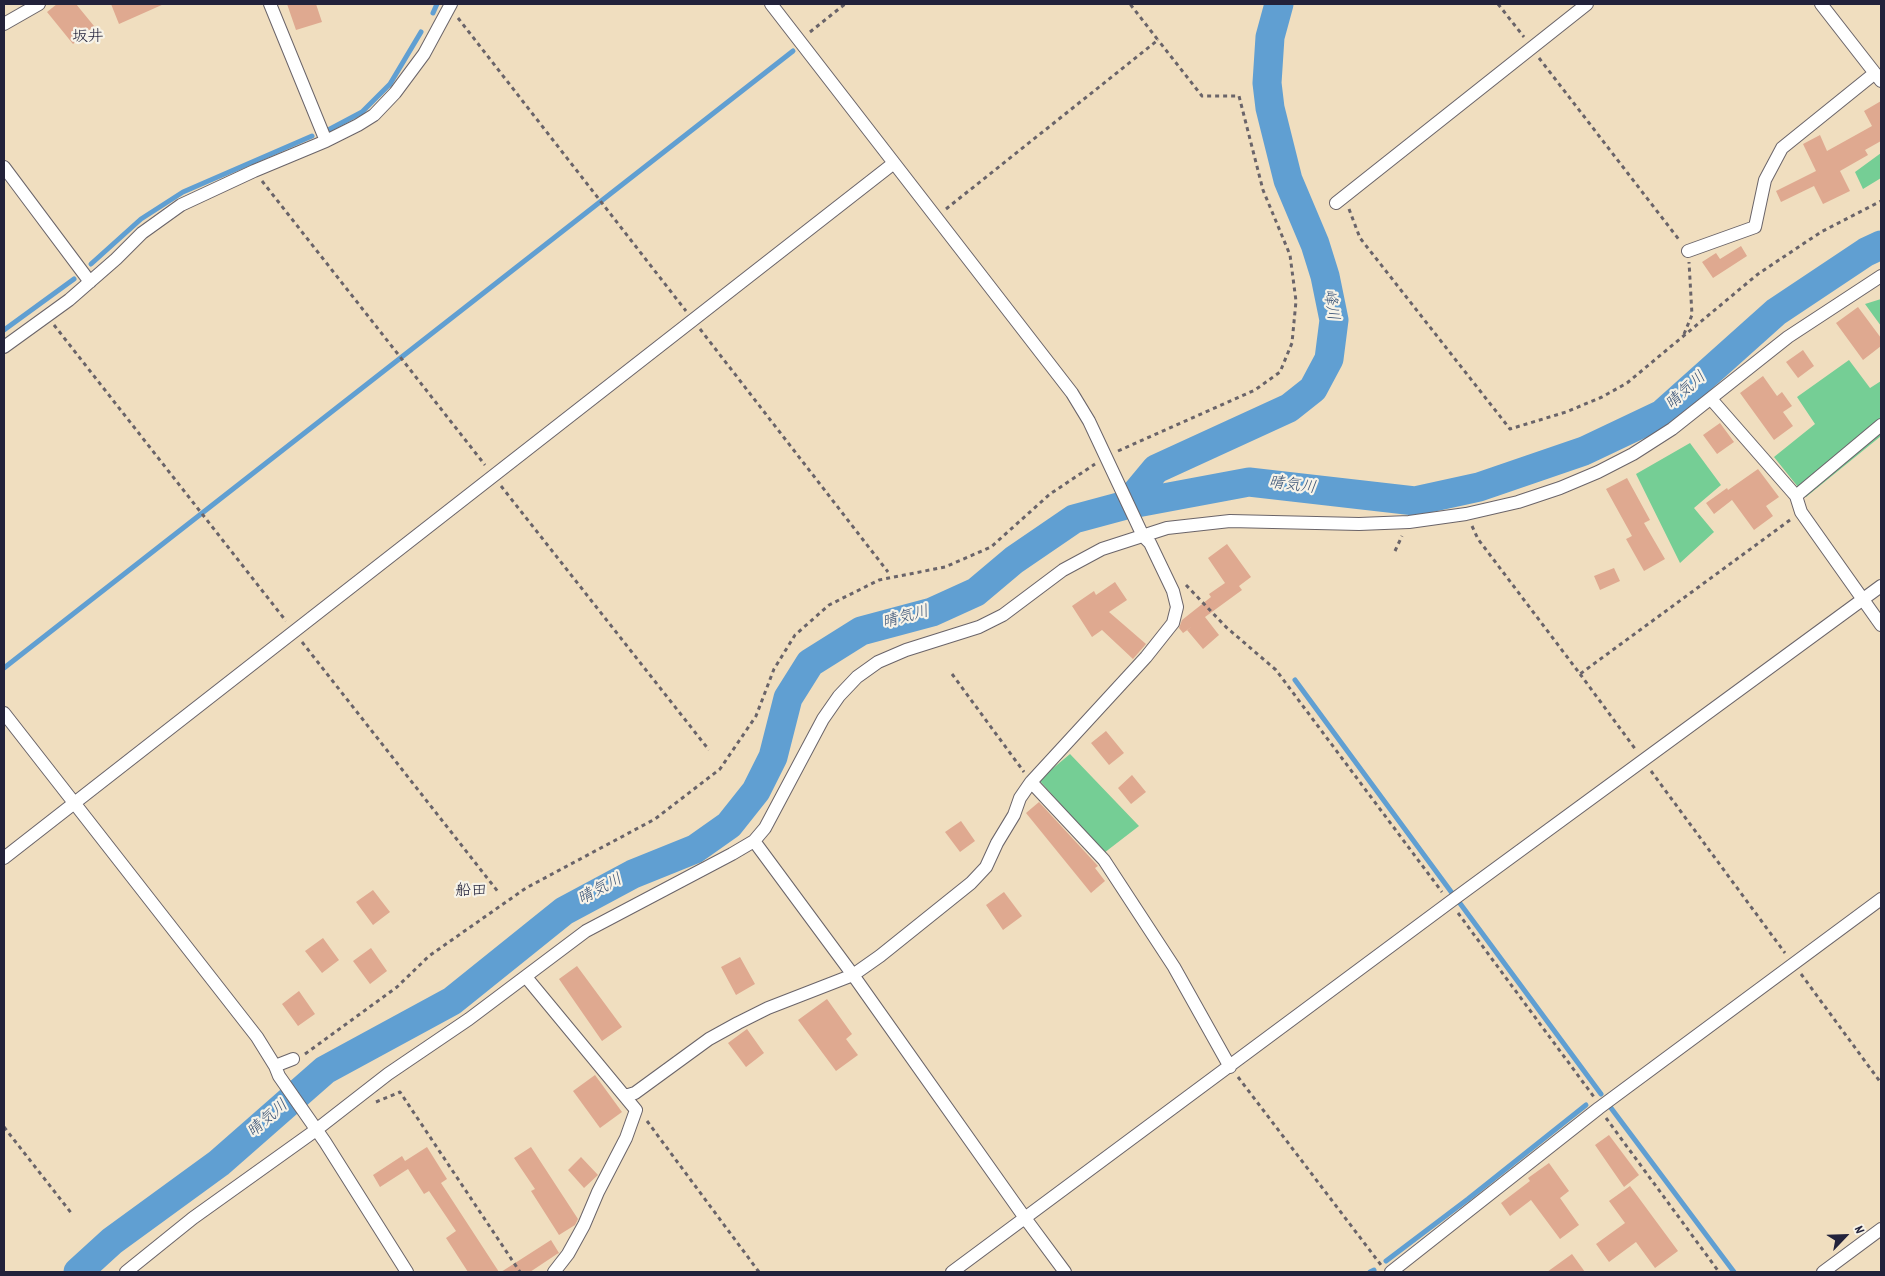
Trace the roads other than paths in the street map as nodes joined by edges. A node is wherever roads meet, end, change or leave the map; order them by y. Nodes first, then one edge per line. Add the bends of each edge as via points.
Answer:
1 (39, 4) edge
2 (270, 4) edge
3 (771, 4) edge
4 (1587, 4) edge
5 (1821, 4) edge
6 (450, 7) edge
7 (4, 24) edge
8 (1878, 77) edge
9 (326, 141) junction
10 (894, 163) junction
11 (4, 167) edge
12 (1341, 200) road end
13 (1688, 251) road end
14 (1881, 276) edge
15 (90, 282) junction
16 (4, 348) edge
17 (1711, 399) junction
18 (1881, 425) edge
19 (1796, 496) junction
20 (1141, 532) junction
21 (1881, 586) edge
22 (1863, 600) junction
23 (1881, 625) edge
24 (4, 713) edge
25 (1031, 782) junction
26 (74, 803) junction
27 (754, 841) junction
28 (4, 858) edge
29 (1881, 898) edge
30 (853, 975) junction
31 (526, 978) junction
32 (293, 1059) road end
33 (1230, 1066) junction
34 (277, 1071) junction
35 (625, 1096) junction
36 (316, 1130) junction
37 (1025, 1218) junction
38 (1881, 1229) edge
39 (126, 1272) edge
40 (407, 1272) edge
41 (554, 1272) edge
42 (952, 1272) edge
43 (1065, 1272) edge
44 (1390, 1272) edge
45 (1823, 1272) edge

1 - 7 street
2 - 9 street
3 - 10 street
4 - 12 street
5 - 8 street
6 - 9 street via 424,54 395,93 374,115
8 - 13 street via 1782,148 1765,180 1755,227
9 - 15 street via 180,205 142,233
10 - 20 street via 1072,393 1090,421
10 - 26 street
11 - 15 street
14 - 17 street via 1788,337
15 - 16 street
17 - 19 street
17 - 20 street via 1633,454 1560,488 1518,502 1409,522 1230,521
18 - 19 street
19 - 22 street via 1801,512
20 - 25 street via 1150,543 1173,591 1177,607 1173,623 1146,657
20 - 27 street via 1064,570 1003,615 979,627 906,650 878,662 857,677 823,719 782,799
21 - 22 street
22 - 23 street
22 - 33 street
24 - 26 street
25 - 30 street via 986,867 971,883
25 - 33 street via 1104,860 1174,967
26 - 28 street
26 - 34 street via 257,1037
27 - 30 street
27 - 31 street via 586,931
29 - 44 street via 1599,1108
30 - 35 street via 738,1023
30 - 37 street
31 - 35 street
31 - 36 street via 388,1074
32 - 34 street
33 - 37 street
34 - 36 street
35 - 41 street via 636,1110 626,1138 584,1225
36 - 39 street via 193,1218
36 - 40 street
37 - 42 street
37 - 43 street
38 - 45 street

